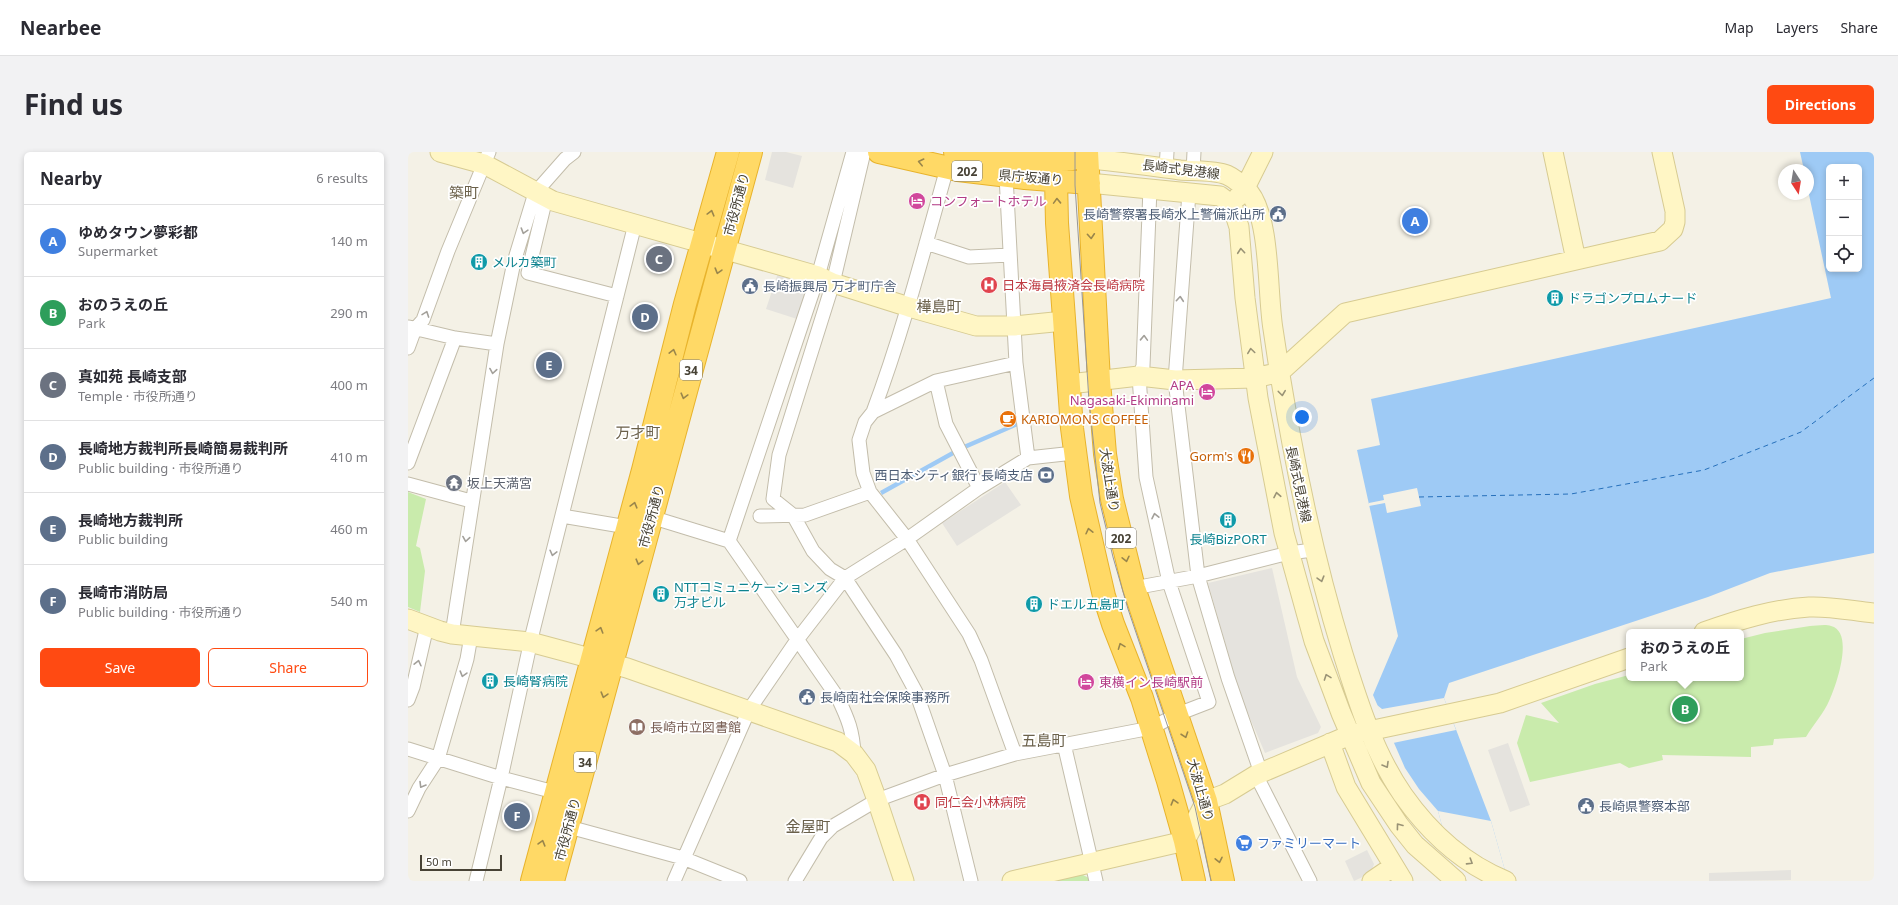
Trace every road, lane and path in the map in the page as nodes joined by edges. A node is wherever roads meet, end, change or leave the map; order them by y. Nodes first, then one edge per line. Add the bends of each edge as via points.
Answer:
1 (440, 152) edge
2 (574, 152) edge
3 (728, 152) edge
4 (750, 152) edge
5 (853, 152) edge
6 (864, 152) edge
7 (879, 152) edge
8 (1194, 152) edge
9 (1263, 152) edge
10 (1553, 152) edge
11 (1662, 152) edge
12 (957, 156) edge
13 (1087, 156) edge
14 (486, 158) edge
15 (1166, 160) edge
16 (1057, 164) edge
17 (1193, 171) junction
18 (1006, 176) junction
19 (1089, 183) junction
20 (1150, 188) junction
21 (1245, 188) junction
22 (1189, 193) junction
23 (540, 196) junction
24 (1232, 205) junction
25 (635, 224) junction
26 (926, 243) junction
27 (702, 244) junction
28 (724, 249) junction
29 (1010, 255) junction
30 (1576, 260) junction
31 (826, 280) junction
32 (617, 296) junction
33 (909, 307) junction
34 (1064, 321) junction
35 (1014, 326) junction
36 (412, 328) edge
37 (455, 338) junction
38 (497, 344) junction
39 (408, 348) edge
40 (1016, 363) junction
41 (1280, 372) junction
42 (1139, 376) junction
43 (1255, 378) junction
44 (1175, 380) junction
45 (936, 381) junction
46 (1099, 381) junction
47 (1069, 384) junction
48 (873, 412) junction
49 (1074, 453) junction
50 (1028, 458) junction
51 (408, 463) edge
52 (408, 484) edge
53 (979, 488) junction
54 (870, 492) junction
55 (471, 501) junction
56 (793, 515) junction
57 (562, 516) junction
58 (760, 516) dead end
59 (642, 526) junction
60 (907, 539) junction
61 (729, 542) junction
62 (1313, 550) junction
63 (1289, 553) junction
64 (1198, 576) junction
65 (845, 578) junction
66 (1169, 582) junction
67 (1134, 588) junction
68 (1874, 613) edge
69 (408, 619) edge
70 (427, 626) junction
71 (1712, 629) edge
72 (452, 634) junction
73 (471, 636) junction
74 (797, 640) junction
75 (530, 642) junction
76 (592, 658) junction
77 (1626, 659) edge
78 (612, 664) junction
79 (408, 700) edge
80 (749, 710) junction
81 (1178, 714) junction
82 (1151, 728) junction
83 (1377, 728) junction
84 (1350, 735) junction
85 (1330, 743) junction
86 (1064, 744) junction
87 (408, 749) edge
88 (854, 754) junction
89 (1015, 754) junction
90 (438, 759) junction
91 (1259, 774) junction
92 (945, 775) junction
93 (501, 778) junction
94 (566, 795) junction
95 (878, 800) junction
96 (1206, 801) junction
97 (408, 811) edge
98 (569, 827) junction
99 (1185, 841) junction
100 (683, 858) junction
101 (1092, 862) junction
102 (1398, 874) edge
103 (900, 880) edge
104 (476, 881) edge
105 (532, 881) edge
106 (553, 881) edge
107 (674, 881) edge
108 (740, 881) edge
109 (795, 881) edge
110 (971, 881) edge
111 (1012, 881) edge
112 (1096, 881) edge
113 (1194, 881) edge
114 (1223, 881) edge
115 (1310, 881) edge
116 (1372, 881) edge
117 (1456, 881) edge
118 (1506, 881) edge

1 - 14 street
2 - 23 street via 565,159
27 -> 3 highway, 市役所通り / 34
4 - 28 highway, 市役所通り / 34
5 - 31 street
6 - 31 street
12 -> 7 highway, 県庁坂通り / 202
8 - 17 street
9 - 21 street
10 - 30 street
11 - 30 street via 1675,211 1673,229 1660,241
12 - 16 highway, 県庁坂通り / 202
12 - 18 highway, 県庁坂通り / 202
12 - 26 street
13 - 15 street, 長崎式見港線
13 - 16 highway, 県庁坂通り / 202
13 - 19 highway, 大波止通り / 202
14 - 23 street
36 -> 14 street via 424,320 448,251
15 - 17 street, 長崎式見港線
16 - 18 highway, 県庁坂通り / 202
16 - 19 highway, 県庁坂通り / 202
34 -> 16 highway, 202
17 - 21 street, 長崎式見港線 via 1226,174
18 - 29 street
19 - 20 street, 長崎式見港線
19 -> 46 highway, 大波止通り / 202
20 - 22 street, 長崎式見港線
42 -> 20 street via 1143,366
21 - 24 street
21 - 41 street, 長崎式見港線 via 1256,205 1263,223 1272,327
22 - 24 street, 長崎式見港線 via 1220,196
44 -> 22 street
23 - 25 street
23 - 32 street via 528,273
23 -> 38 street via 514,262
43 -> 24 street, 長崎式見港線 via 1239,227
25 - 27 street
25 - 32 street
26 - 29 street via 969,257
26 - 33 street
27 - 28 street
59 -> 27 highway, 市役所通り / 34
28 - 31 street
28 -> 59 highway, 市役所通り / 34
29 - 35 street
30 - 41 street via 1345,313
31 - 33 street
31 - 56 street via 779,455 773,499
31 - 61 street
32 - 57 street
33 - 35 street via 976,326
33 - 48 street
34 - 35 street
34 - 47 highway, 202
35 - 40 street
36 - 37 street
36 - 39 street
37 - 38 street
37 - 51 street
38 -> 55 street
40 - 45 street
40 - 50 street
41 - 43 street
41 -> 62 street, 長崎式見港線 via 1289,435
42 - 44 street
42 - 46 street
66 -> 42 street via 1146,477
43 - 44 street
63 -> 43 street, 長崎式見港線
44 - 64 street
45 - 48 street
45 - 53 street via 946,424
46 - 47 street
46 -> 67 highway, 大波止通り / 202 via 1105,454 1112,499
47 - 49 highway, 202
48 - 54 street via 865,422 860,440 863,473
49 - 50 street
82 -> 49 highway, 202 via 1104,596
50 - 53 street
52 - 55 street
53 - 60 street
54 - 56 street via 805,515
54 - 60 street
55 -> 72 street
56 - 58 street
56 - 65 street via 813,551 830,569
57 - 59 street
57 -> 75 street
59 - 61 street
76 -> 59 highway, 市役所通り / 34
59 -> 78 highway, 市役所通り / 34
60 - 65 street
60 - 89 street via 969,634 982,660
61 - 74 street
62 - 63 street
62 -> 83 street, 長崎式見港線 via 1345,660
63 - 64 street
84 -> 63 street, 長崎式見港線 via 1314,640
64 - 66 street
64 - 91 street
65 - 74 street
65 - 92 street via 896,655 916,692
66 - 67 street
66 - 81 street via 1210,702
67 - 81 highway, 大波止通り / 202
68 - 71 street via 1810,607 1743,618
69 - 70 street
70 - 72 street
79 -> 70 street
72 - 73 street
73 - 75 street
73 -> 90 street via 467,659
74 - 80 street
74 - 88 street via 838,698 851,724
75 - 76 street
75 - 93 street
76 - 78 street
76 - 94 highway, 市役所通り / 34
77 - 83 street via 1500,703
78 - 80 street
78 -> 94 highway, 市役所通り / 34
80 - 88 street via 838,742
80 - 100 street
81 - 82 street
81 -> 96 highway, 大波止通り / 202
82 - 86 street
99 -> 82 highway, 202
83 - 84 street
83 -> 118 street, 長崎式見港線 via 1378,752 1402,794 1422,819 1449,847
84 - 85 street
117 -> 84 street, 長崎式見港線 via 1418,849 1399,825 1371,783
85 - 91 street
85 - 102 street via 1346,787
86 - 89 street
86 - 101 street
87 - 90 street
88 - 95 street via 866,770
89 - 92 street
90 - 93 street
90 -> 97 street
91 - 96 street via 1225,794
91 - 115 street
92 - 95 street
92 - 110 street
93 - 94 street
93 - 104 street
94 - 98 highway, 市役所通り / 34
105 -> 94 highway, 市役所通り / 34
95 - 103 street
95 - 109 street via 833,826 821,838
96 - 99 street
96 -> 114 highway, 大波止通り / 202
98 - 100 street
98 - 106 highway, 市役所通り / 34
99 - 101 street
99 - 113 highway, 202
100 - 107 street
100 - 108 street
101 - 111 street
101 - 112 street
102 - 116 street

